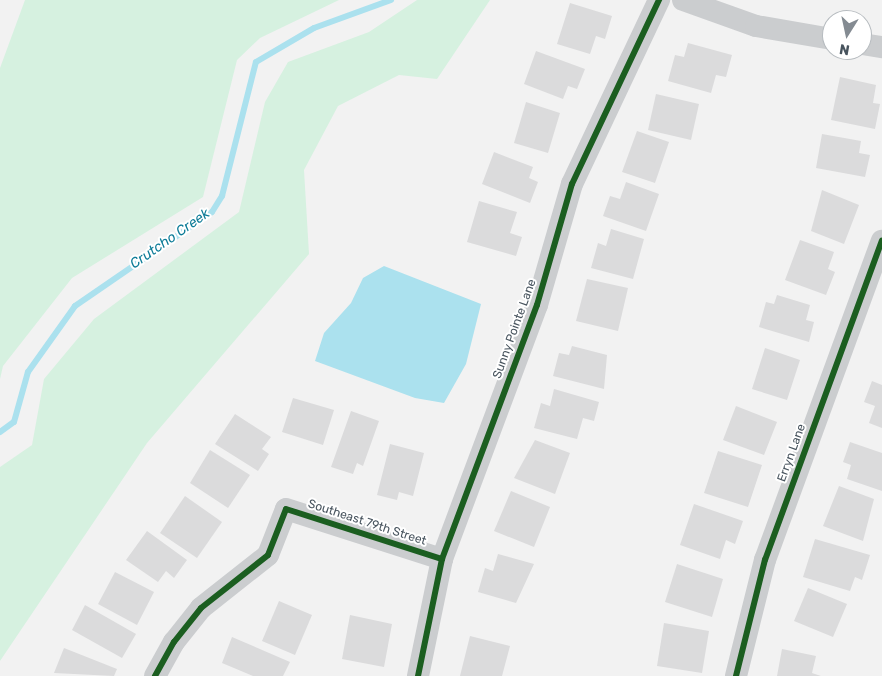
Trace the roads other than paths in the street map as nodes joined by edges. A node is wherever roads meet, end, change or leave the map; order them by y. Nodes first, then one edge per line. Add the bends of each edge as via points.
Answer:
1 (660, 0) edge
2 (683, 0) edge
3 (822, 37) edge
4 (882, 241) edge
5 (442, 559) junction
6 (155, 676) edge
7 (418, 676) edge
8 (736, 676) edge

1 - 5 street, Sunny Pointe Lane via 582,159 537,305
2 - 3 street via 756,26
4 - 8 street, Erryn Lane via 764,560
5 - 6 street, Southeast 79th Street via 286,509 268,555 202,608 174,642
5 - 7 street, Sunny Pointe Lane

